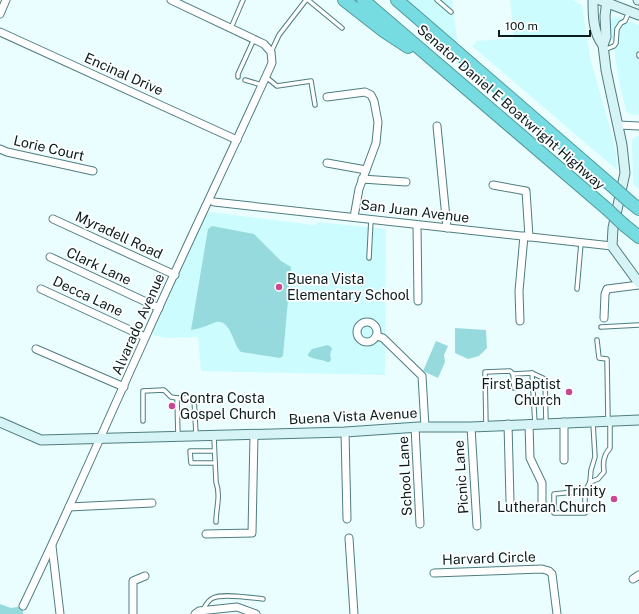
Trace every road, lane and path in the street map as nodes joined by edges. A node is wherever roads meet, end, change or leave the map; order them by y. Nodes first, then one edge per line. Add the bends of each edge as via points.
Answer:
1 (171, 0) edge
2 (244, 0) edge
3 (307, 0) edge
4 (344, 0) edge
5 (363, 0) edge
6 (397, 0) edge
7 (401, 0) edge
8 (437, 0) edge
9 (593, 0) edge
10 (605, 1) edge
11 (4, 2) edge
12 (410, 12) junction
13 (451, 12) dead end
14 (630, 12) junction
15 (0, 14) edge
16 (639, 16) edge
17 (231, 28) junction
18 (342, 28) dead end
19 (0, 32) edge
20 (254, 39) junction
21 (603, 48) junction
22 (271, 52) junction
23 (450, 74) junction
24 (238, 77) dead end
25 (266, 77) junction
26 (245, 80) dead end
27 (262, 85) junction
28 (327, 97) dead end
29 (315, 105) dead end
30 (618, 125) junction
31 (437, 126) dead end
32 (639, 126) edge
33 (237, 140) junction
34 (0, 149) edge
35 (327, 163) dead end
36 (366, 170) junction
37 (93, 171) dead end
38 (362, 179) junction
39 (406, 182) dead end
40 (493, 185) dead end
41 (214, 202) dead end
42 (635, 206) edge
43 (354, 217) junction
44 (53, 219) dead end
45 (371, 219) junction
46 (417, 225) junction
47 (447, 228) junction
48 (527, 237) junction
49 (639, 237) edge
50 (581, 242) junction
51 (612, 246) junction
52 (50, 258) dead end
53 (369, 258) dead end
54 (175, 275) junction
55 (639, 284) edge
56 (577, 288) dead end
57 (41, 289) dead end
58 (418, 301) dead end
59 (159, 308) junction
60 (604, 318) dead end
61 (520, 322) dead end
62 (639, 325) edge
63 (601, 327) dead end
64 (377, 336) dead end
65 (145, 337) junction
66 (597, 340) dead end
67 (36, 349) dead end
68 (513, 374) junction
69 (532, 374) junction
70 (124, 387) junction
71 (514, 388) dead end
72 (176, 398) junction
73 (639, 420) edge
74 (143, 421) dead end
75 (609, 421) junction
76 (0, 422) edge
77 (564, 422) junction
78 (593, 422) junction
79 (546, 423) junction
80 (508, 424) junction
81 (532, 424) junction
82 (471, 426) junction
83 (486, 426) junction
84 (415, 427) junction
85 (425, 427) junction
86 (345, 432) junction
87 (254, 435) junction
88 (196, 436) junction
89 (214, 436) junction
90 (178, 437) junction
91 (99, 439) junction
92 (214, 451) junction
93 (595, 457) junction
94 (564, 460) dead end
95 (603, 461) junction
96 (215, 463) junction
97 (590, 482) junction
98 (585, 491) junction
99 (510, 501) dead end
100 (152, 503) dead end
101 (68, 507) junction
102 (542, 508) dead end
103 (347, 520) dead end
104 (216, 522) dead end
105 (420, 524) dead end
106 (477, 526) dead end
107 (206, 534) dead end
108 (349, 538) dead end
109 (52, 546) junction
110 (434, 573) dead end
111 (145, 576) dead end
112 (263, 599) dead end
113 (23, 606) dead end
114 (202, 611) junction
115 (60, 614) edge
116 (133, 614) edge
117 (195, 614) edge
118 (256, 614) edge
119 (354, 614) edge
120 (557, 614) edge

1 - 17 street
2 - 17 lane
3 - 18 lane
3 - 22 lane via 279,35
4 - 23 highway via 385,32
5 - 23 highway, Senator Daniel E Boatwright Highway
6 - 12 highway, Senator Daniel E Boatwright Highway
7 - 12 highway
8 - 13 lane
9 - 21 street via 597,39
10 - 14 street
10 - 21 street via 606,37
11 - 15 street
12 - 42 highway, Senator Daniel E Boatwright Highway, bridge
14 - 16 street
14 - 21 lane via 617,29 614,46
17 - 20 street
19 - 33 street, Encinal Drive
20 - 22 street via 264,44
20 - 24 lane
21 - 30 street
22 - 25 street, Alvarado Avenue via 272,63
23 - 49 highway, Senator Daniel E Boatwright Highway, bridge
25 - 27 street, Alvarado Avenue
25 - 29 lane via 277,86 311,81
26 - 27 lane
27 - 33 street, Alvarado Avenue
28 - 36 street via 365,92 371,95 378,122 376,143
30 - 32 street
30 - 51 street via 626,173 613,228
31 - 47 street
33 - 54 street, Alvarado Avenue
34 - 37 street, Lorie Court
35 - 36 street
36 - 38 street
38 - 39 street
38 - 43 street
40 - 48 street via 526,191
41 - 43 street, San Juan Avenue
43 - 45 street, San Juan Avenue
44 - 54 street, Myradell Road
45 - 46 street, San Juan Avenue
45 - 53 lane
46 - 47 street, San Juan Avenue
46 - 58 street
47 - 48 street, San Juan Avenue
48 - 50 street, San Juan Avenue
48 - 61 street via 520,291
50 - 51 street, San Juan Avenue
50 - 56 lane
51 - 55 street
52 - 59 street, Clark Lane
54 - 59 street, Alvarado Avenue
55 - 60 street via 608,289
57 - 65 street, Decca Lane
59 - 65 street, Alvarado Avenue
62 - 63 lane
64 - 85 street via 383,338 422,376
65 - 70 street, Alvarado Avenue
66 - 75 lane via 599,358 607,360
67 - 70 street
68 - 69 lane
68 - 71 lane
68 - 83 lane via 510,371 485,372
69 - 79 lane via 545,379
69 - 81 lane
70 - 91 street, Alvarado Avenue
72 - 74 lane via 164,390 143,391
72 - 88 lane via 194,398
72 - 90 lane
73 - 75 street, Buena Vista Avenue
75 - 78 street, Buena Vista Avenue
75 - 95 lane via 610,448
76 - 91 street, Buena Vista Avenue via 41,440
77 - 78 street, Buena Vista Avenue
77 - 79 street, Buena Vista Avenue
77 - 94 street
78 - 93 lane
79 - 81 street, Buena Vista Avenue
80 - 81 street, Buena Vista Avenue
80 - 83 street, Buena Vista Avenue
80 - 99 street
81 - 102 street via 530,458 542,483
82 - 83 street, Buena Vista Avenue
82 - 85 street, Buena Vista Avenue
82 - 106 street, Picnic Lane
84 - 85 street, Buena Vista Avenue
84 - 86 street, Buena Vista Avenue
84 - 105 street, School Lane
86 - 87 street, Buena Vista Avenue
86 - 103 street
87 - 89 street, Buena Vista Avenue
87 - 107 street via 252,534
88 - 89 street, Buena Vista Avenue
88 - 90 street, Buena Vista Avenue
89 - 92 lane
90 - 91 street, Buena Vista Avenue
91 - 101 street, Alvarado Avenue
92 - 96 lane
92 - 96 lane via 190,451 190,463
93 - 95 lane
93 - 97 lane
95 - 97 lane via 604,472 598,479
96 - 104 lane via 218,501
97 - 98 lane
98 - 98 lane via 554,494 554,513 585,513
100 - 101 street
101 - 109 street, Alvarado Avenue
108 - 119 street
109 - 113 street, Alvarado Avenue
109 - 115 street
110 - 120 street, Harvard Circle via 542,569 549,571 552,574
111 - 116 street via 133,580
112 - 114 lane via 229,596 212,598
114 - 117 street
114 - 118 street via 237,607

